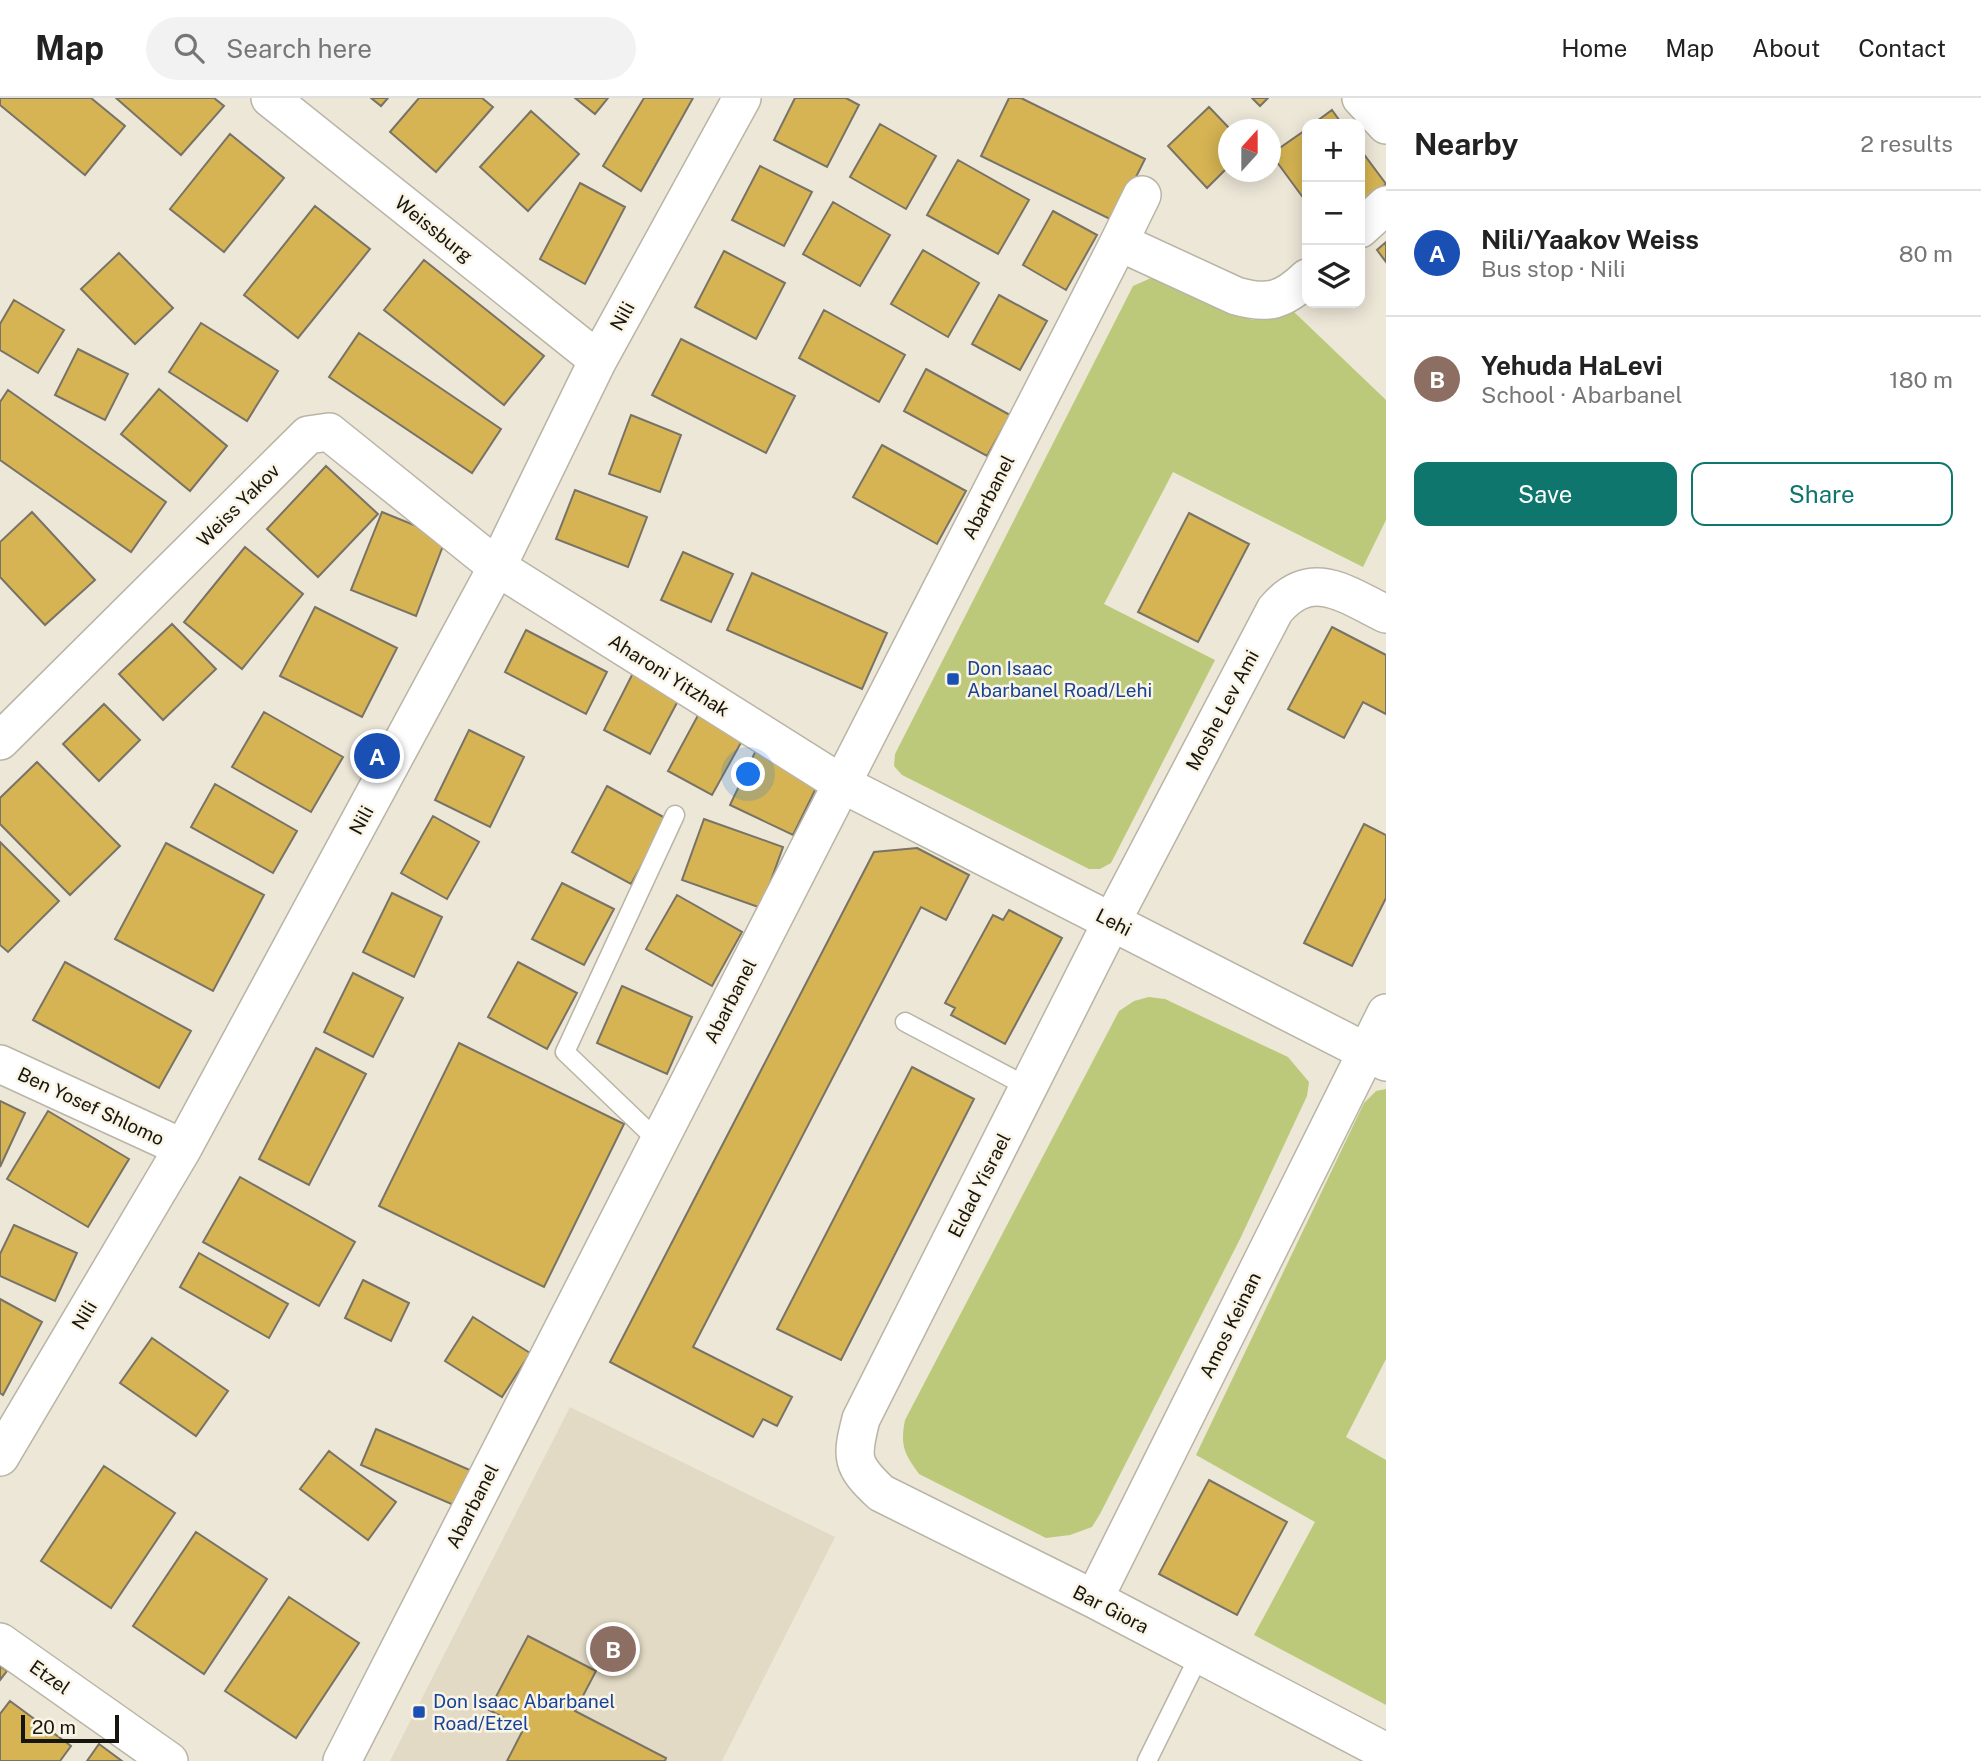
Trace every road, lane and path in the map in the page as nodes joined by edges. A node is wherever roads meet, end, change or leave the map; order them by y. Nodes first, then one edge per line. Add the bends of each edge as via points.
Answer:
1 (270, 98) edge
2 (742, 98) edge
3 (1361, 98) edge
4 (1386, 125) edge
5 (1142, 195) dead end
6 (1386, 205) edge
7 (1365, 224) edge
8 (1119, 242) junction
9 (1302, 283) edge
10 (598, 360) junction
11 (497, 567) junction
12 (1386, 614) edge
13 (0, 741) edge
14 (842, 784) junction
15 (675, 815) dead end
16 (1112, 921) junction
17 (1386, 1013) edge
18 (905, 1022) dead end
19 (1376, 1056) edge
20 (0, 1064) edge
21 (1028, 1087) junction
22 (658, 1140) junction
23 (183, 1148) junction
24 (853, 1451) joint
25 (0, 1457) edge
26 (1094, 1599) junction
27 (0, 1642) edge
28 (1200, 1654) junction
29 (1386, 1752) edge
30 (169, 1761) edge
31 (342, 1761) edge
32 (1147, 1761) edge

1 - 10 street, Weissburg
2 - 10 street, Nili
3 - 4 street
5 - 8 street, Abarbanel
6 - 7 street
8 - 9 street via 1250,300 1280,298
8 - 14 street, Abarbanel
10 - 11 street, Nili
11 - 13 street, Weiss Yakov via 329,432 308,435
11 - 14 street, Aharoni Yitzhak
11 - 23 street, Nili
12 - 16 street, Moshe Lev Ami via 1334,588 1302,588 1286,596
14 - 16 street, Lehi
14 - 22 street, Abarbanel
15 - 22 lane via 565,1052
16 - 19 street, Lehi
16 - 21 street, Eldad Yisrael
17 - 19 street
18 - 21 lane
19 - 26 street, Amos Keinan
20 - 23 street, Ben Yosef Shlomo
21 - 24 street, Eldad Yisrael via 861,1419
22 - 31 street, Abarbanel
23 - 25 street, Nili
24 - 26 street, Bar Giora via 856,1465 881,1493
26 - 28 street, Bar Giora
27 - 30 street, Etzel
28 - 29 street, Bar Giora
28 - 32 lane

